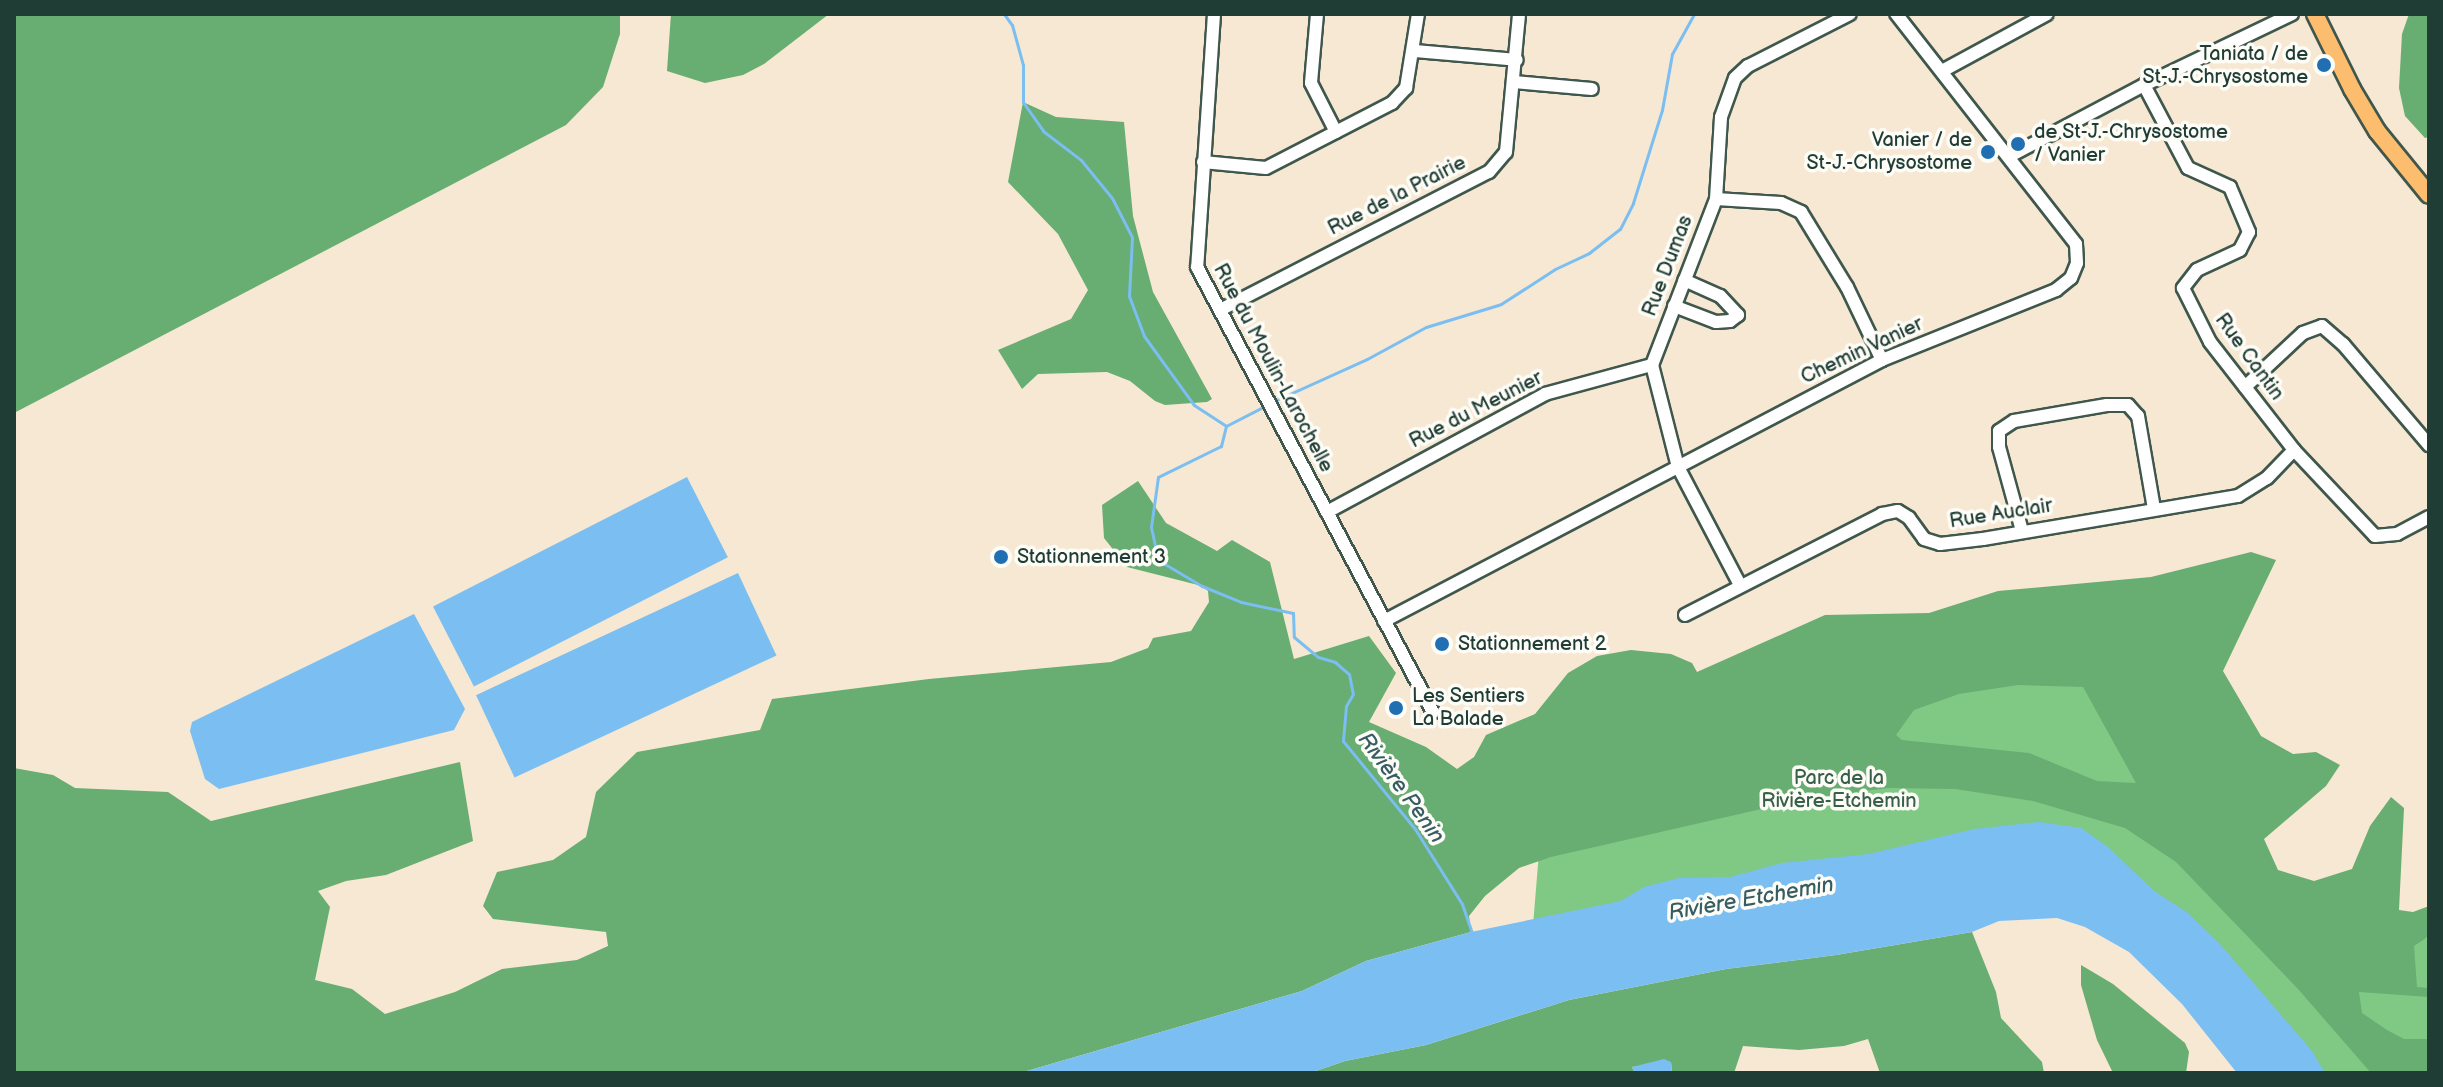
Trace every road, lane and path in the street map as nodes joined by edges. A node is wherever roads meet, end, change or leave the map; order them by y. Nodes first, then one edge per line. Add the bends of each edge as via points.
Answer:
1 (1214, 14) edge
2 (1317, 14) edge
3 (1418, 14) edge
4 (1519, 14) edge
5 (1850, 14) edge
6 (1896, 14) edge
7 (2047, 14) edge
8 (2292, 14) edge
9 (2315, 14) edge
10 (1415, 51) junction
11 (1517, 60) junction
12 (1942, 71) junction
13 (1514, 82) junction
14 (2144, 85) junction
15 (1592, 89) dead end
16 (1336, 132) junction
17 (2010, 156) junction
18 (1203, 162) junction
19 (2426, 191) edge
20 (1716, 199) junction
21 (1684, 280) junction
22 (1674, 306) junction
23 (1220, 310) junction
24 (1882, 360) junction
25 (1652, 365) junction
26 (2245, 387) junction
27 (2429, 445) edge
28 (2294, 450) junction
29 (1678, 467) junction
30 (2154, 509) junction
31 (1327, 512) junction
32 (2429, 517) edge
33 (2022, 531) junction
34 (1740, 585) junction
35 (1685, 615) dead end
36 (1384, 621) junction
37 (1433, 712) dead end

1 - 18 street, Rue du Moulin-Larochelle
2 - 16 street via 1311,83
3 - 10 street
4 - 11 street, Rue de la Prairie
5 - 20 street, Rue Dumas via 1748,66 1735,78 1721,117
6 - 12 street, Chemin Vanier
7 - 12 street
8 - 14 street
9 - 19 main road via 2377,131
10 - 11 street
10 - 16 street via 1406,88 1392,103
11 - 13 street, Rue de la Prairie
12 - 17 street, Chemin Vanier
13 - 15 street
13 - 23 street, Rue de la Prairie via 1506,152 1489,172
14 - 17 street
14 - 26 street, Rue Cantin via 2188,168 2230,187 2249,232 2240,250 2197,270 2183,288 2210,342
16 - 18 street via 1266,168
17 - 24 street, Chemin Vanier via 2076,244 2071,278 2056,290
18 - 23 street, Rue du Moulin-Larochelle via 1197,267
20 - 21 street, Rue Dumas
20 - 24 street via 1781,203 1801,212 1847,287
21 - 22 street, Rue Dumas
21 - 22 street via 1720,296 1738,315 1716,322
22 - 25 street, Rue Dumas
23 - 31 street, Rue du Moulin-Larochelle
24 - 29 street, Chemin Vanier
25 - 29 street
25 - 31 street, Rue du Meunier via 1545,394
26 - 27 street via 2303,333 2322,326
26 - 28 street, Rue Cantin
28 - 30 street, Rue Auclair via 2267,478 2238,496
28 - 32 street, Rue Cantin via 2375,536 2397,534
29 - 34 street
29 - 36 street, Chemin Vanier
30 - 33 street, Rue Auclair
30 - 33 street via 2138,416 2128,405 2083,409 2014,421 1999,431
31 - 36 street, Rue du Moulin-Larochelle
33 - 34 street, Rue Auclair via 1940,544 1924,539 1898,511 1882,514
34 - 35 street, Rue Auclair
36 - 37 street, Rue du Moulin-Larochelle

